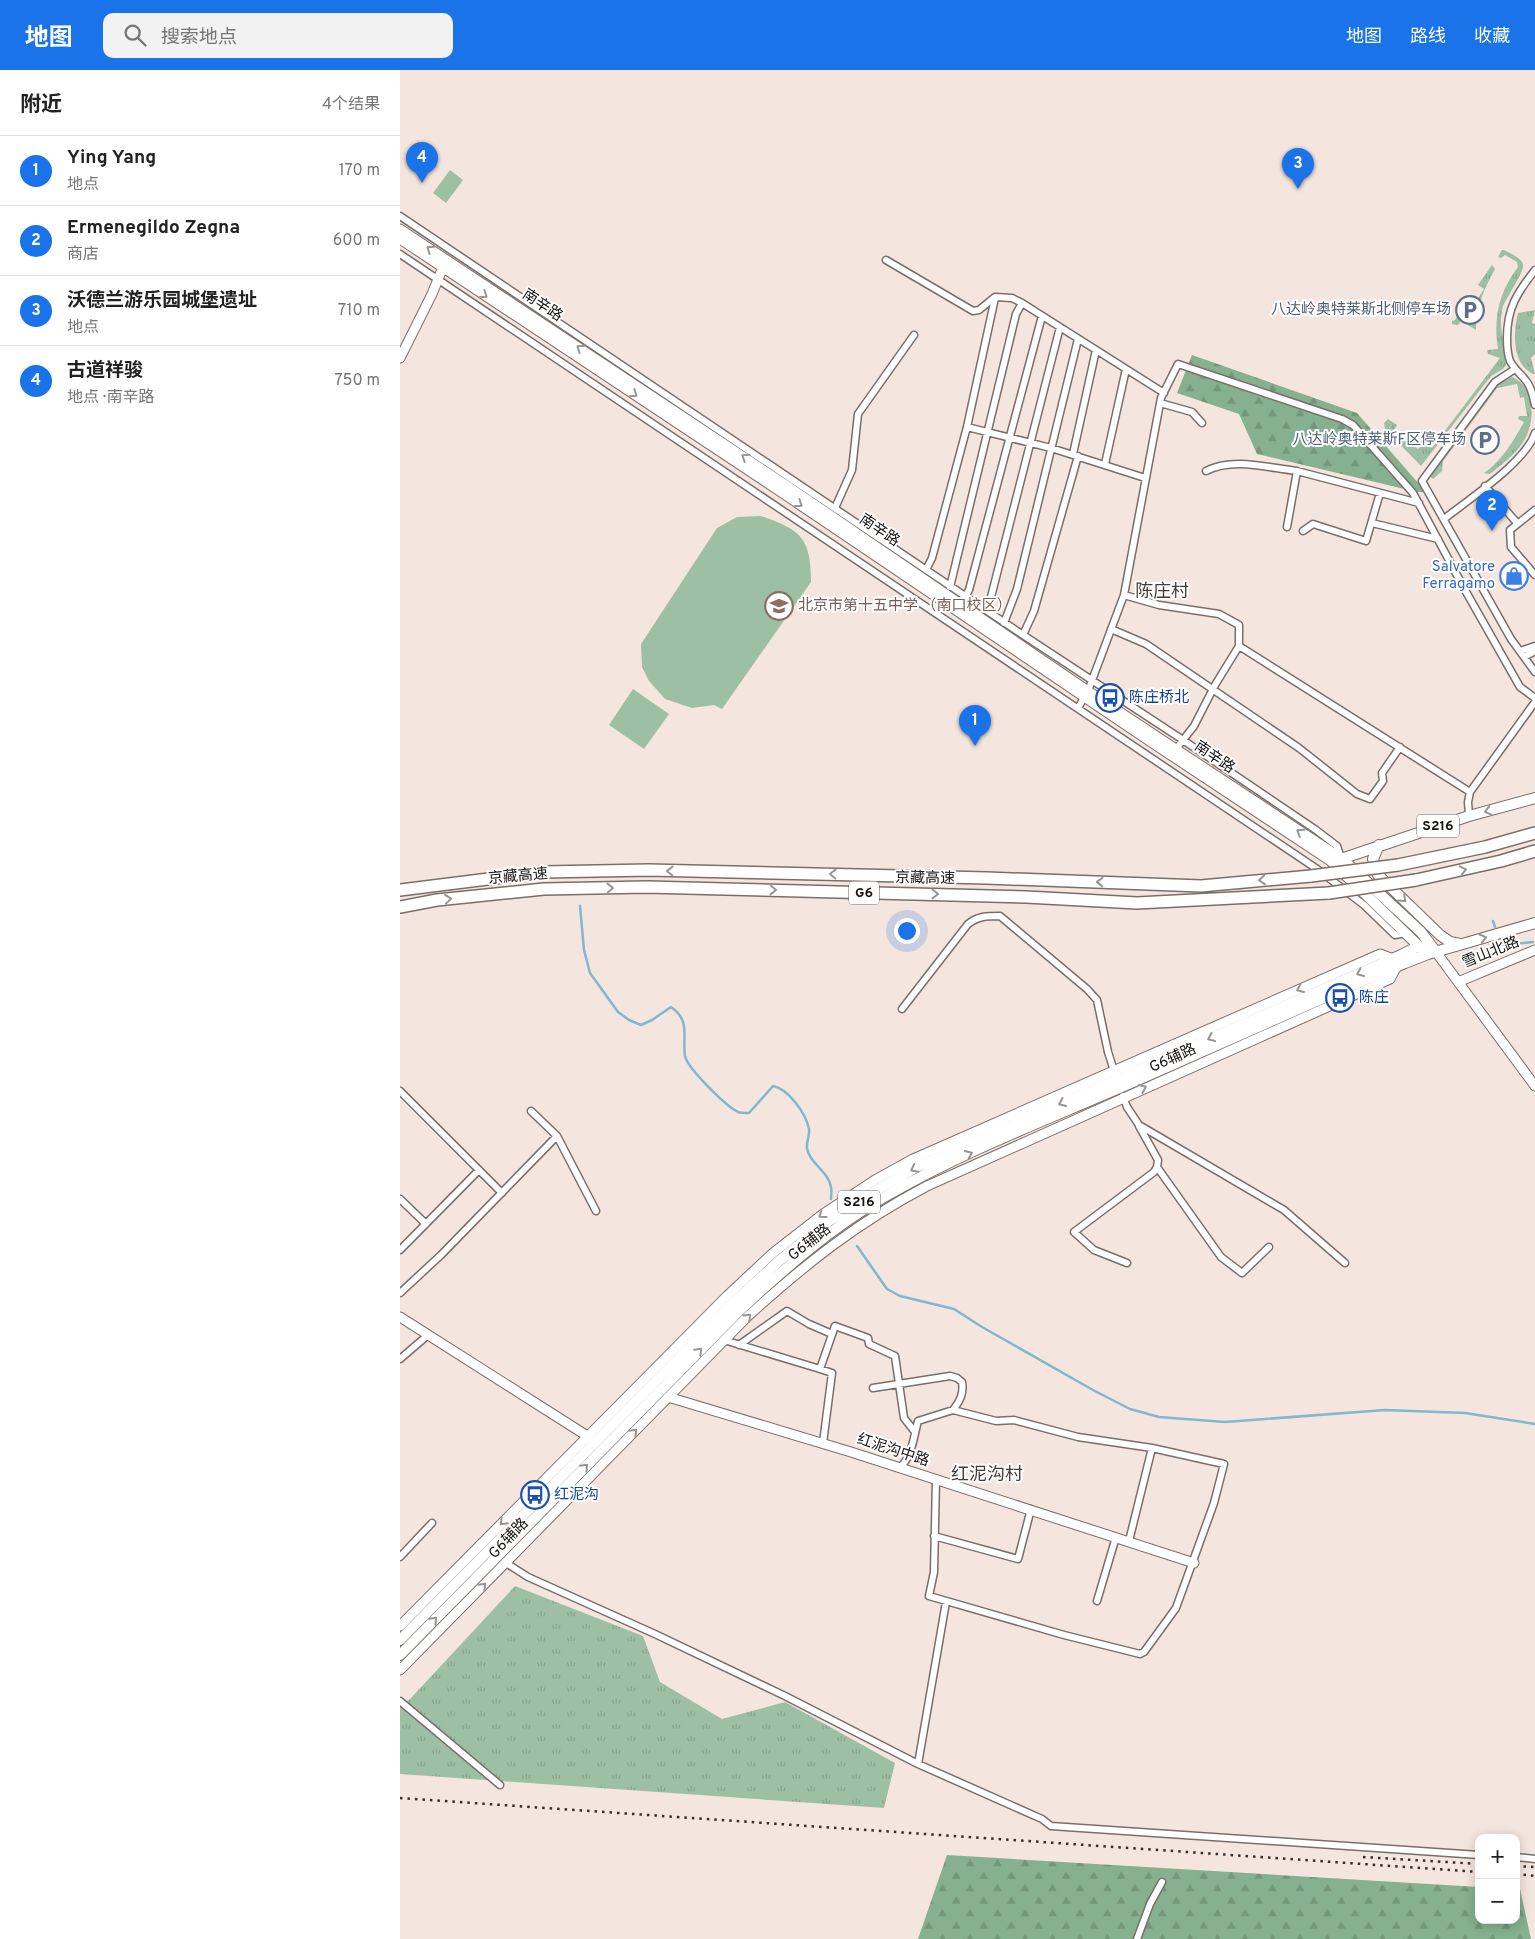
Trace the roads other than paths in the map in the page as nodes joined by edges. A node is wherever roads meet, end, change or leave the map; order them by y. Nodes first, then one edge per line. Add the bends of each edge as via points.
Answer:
1 (400, 216) edge
2 (400, 229) edge
3 (400, 239) edge
4 (400, 254) edge
5 (886, 260) dead end
6 (443, 267) junction
7 (1535, 270) edge
8 (438, 280) junction
9 (995, 297) junction
10 (1022, 303) junction
11 (1042, 316) junction
12 (1060, 327) junction
13 (914, 335) dead end
14 (1078, 339) junction
15 (1096, 350) junction
16 (400, 358) edge
17 (601, 362) junction
18 (1126, 369) junction
19 (1515, 369) junction
20 (588, 380) junction
21 (1164, 393) junction
22 (1160, 403) junction
23 (1535, 405) edge
24 (1202, 422) dead end
25 (967, 427) junction
26 (988, 432) junction
27 (1535, 433) edge
28 (1010, 438) junction
29 (1031, 443) junction
30 (1051, 448) junction
31 (1076, 455) junction
32 (1105, 464) junction
33 (1206, 471) dead end
34 (1298, 471) junction
35 (1145, 478) junction
36 (1485, 486) junction
37 (1380, 493) junction
38 (1419, 503) junction
39 (835, 508) junction
40 (1535, 510) edge
41 (1444, 519) junction
42 (1372, 523) junction
43 (1517, 523) junction
44 (1287, 527) dead end
45 (1303, 531) dead end
46 (1438, 540) junction
47 (926, 570) junction
48 (1535, 575) edge
49 (950, 586) junction
50 (1124, 595) junction
51 (965, 597) junction
52 (986, 610) junction
53 (1004, 623) junction
54 (1111, 629) junction
55 (1023, 635) junction
56 (1239, 646) junction
57 (1535, 646) edge
58 (1535, 652) edge
59 (1522, 654) junction
60 (1535, 672) edge
61 (1092, 681) junction
62 (1212, 689) junction
63 (1086, 694) junction
64 (1535, 700) edge
65 (1078, 708) junction
66 (1183, 740) junction
67 (1400, 748) junction
68 (1176, 749) junction
69 (1470, 792) junction
70 (1535, 798) edge
71 (1469, 816) junction
72 (1535, 833) edge
73 (1378, 845) junction
74 (1535, 851) edge
75 (1337, 860) junction
76 (1314, 872) junction
77 (400, 890) edge
78 (400, 907) edge
79 (1535, 923) edge
80 (1406, 933) junction
81 (1460, 944) junction
82 (1419, 946) junction
83 (1535, 950) edge
84 (1432, 953) junction
85 (1395, 963) junction
86 (1458, 982) junction
87 (902, 1009) dead end
88 (1119, 1083) junction
89 (1535, 1086) edge
90 (400, 1091) edge
91 (531, 1111) dead end
92 (1138, 1125) junction
93 (557, 1136) junction
94 (1157, 1167) junction
95 (479, 1170) junction
96 (502, 1193) junction
97 (400, 1199) edge
98 (596, 1211) dead end
99 (426, 1224) junction
100 (1269, 1247) dead end
101 (400, 1250) edge
102 (1128, 1263) dead end
103 (1345, 1263) dead end
104 (400, 1293) edge
105 (402, 1320) edge
106 (832, 1334) junction
107 (428, 1335) junction
108 (724, 1340) junction
109 (739, 1345) junction
110 (400, 1359) edge
111 (820, 1369) junction
112 (900, 1384) junction
113 (873, 1388) dead end
114 (668, 1397) junction
115 (953, 1410) junction
116 (915, 1432) junction
117 (592, 1439) junction
118 (823, 1443) junction
119 (1152, 1448) junction
120 (900, 1467) junction
121 (936, 1479) junction
122 (1031, 1509) junction
123 (432, 1523) dead end
124 (934, 1536) junction
125 (1116, 1537) junction
126 (1129, 1541) junction
127 (400, 1557) edge
128 (506, 1563) junction
129 (1194, 1563) junction
130 (1097, 1601) dead end
131 (946, 1602) junction
132 (400, 1626) edge
133 (400, 1640) edge
134 (400, 1655) edge
135 (400, 1670) edge
136 (400, 1702) edge
137 (918, 1764) junction
138 (500, 1785) dead end
139 (1475, 1855) edge
140 (1520, 1857) edge
141 (1535, 1858) edge
142 (1162, 1882) dead end
143 (1137, 1939) edge

1 - 17 street
17 -> 2 street, 南辛路
3 - 6 street, 南辛路
4 - 8 street
5 - 9 street via 973,311
6 - 8 street
6 -> 17 street, 南辛路
7 - 19 street via 1510,310 1507,348
8 - 16 street
8 - 20 street
9 - 10 street via 1012,298
9 - 25 street
10 - 11 street
10 - 26 street via 1016,314
11 - 12 street
11 - 28 street
12 - 14 street
12 - 29 street
13 - 39 street via 858,414 852,470
14 - 15 street
14 - 30 street
15 - 18 street
15 - 31 street
17 - 20 street
17 - 39 street
17 - 63 street, 南辛路
18 - 21 street
18 - 32 street
19 - 23 street via 1528,383
19 - 41 street via 1495,382 1422,481
20 - 65 street
21 - 22 street
21 - 38 street via 1178,364 1348,421
22 - 24 street via 1192,412
22 - 35 street
25 - 26 street
25 - 47 street
26 - 28 street
26 - 49 street
27 - 36 street via 1520,457
28 - 29 street
28 - 51 street
29 - 30 street
29 - 52 street
30 - 31 street
30 - 53 street via 1017,589
31 - 32 street
31 - 55 street via 1034,611
32 - 35 street
33 - 34 street via 1234,464
34 - 37 street
34 - 44 street
35 - 50 street
36 - 41 street
36 - 43 street
37 - 38 street
37 - 42 street
38 - 46 street
39 - 47 street
40 - 43 street
41 - 59 street
42 - 45 street via 1366,541 1313,524
42 - 46 street
43 - 48 street via 1510,530 1511,547
46 - 64 street via 1520,687
47 - 49 street
49 - 51 street
50 - 54 street
50 - 56 street via 1159,605 1219,614 1239,625
51 - 52 street
52 - 53 street
53 - 55 street
54 - 61 street
54 - 62 street via 1146,644
55 - 61 street
56 - 62 street
56 - 67 street
57 - 59 street
58 - 59 street
59 - 60 street
61 - 63 street
61 - 66 street
62 - 66 street via 1194,726
62 - 67 street via 1299,748 1357,794 1370,799 1383,781 1382,773
63 - 65 street
63 - 68 street, 南辛路
63 - 75 street, 南辛路
64 - 69 street
65 - 76 street
66 - 68 street
66 - 75 street via 1337,846
67 - 69 street
75 -> 68 street, 南辛路
69 - 71 street
70 -> 71 main road, S216
71 - 73 main road, S216
72 - 76 highway, 京藏高速, bridge via 1398,865
73 - 75 main road, S216
73 -> 81 main road via 1373,859 1378,875 1440,935
78 -> 74 highway, 京藏高速 / G6, bridge via 544,889 677,888 1137,902 1330,892 1416,880
75 - 76 street
75 - 80 main road
75 - 84 main road via 1421,932
76 -> 77 highway, 京藏高速 / G6 via 1201,886 699,871 544,872
76 - 80 street via 1364,905 1395,935
81 -> 79 main road, G6辅路 / S216
80 - 82 main road
81 - 84 main road, G6辅路 / S216
82 - 84 main road
82 - 85 main road, G6辅路 / S216
83 - 86 street, 雪山北路
84 - 85 main road, G6辅路 / S216
84 - 86 street
85 - 88 main road, G6辅路 / S216
85 -> 88 street, G6辅路 / S216 via 1380,954
86 - 89 street
87 - 88 street via 968,924 976,918 1000,916 1097,1000 1108,1052
88 - 92 street via 1127,1107
108 -> 88 street, G6辅路 / S216 via 793,1275 890,1205
88 -> 117 main road, G6辅路 / S216 via 917,1167 829,1221 733,1303
134 -> 88 main road, G6辅路 / S216 via 708,1341 792,1262 885,1196
90 - 95 street
91 - 93 street
92 - 94 street via 1158,1160
92 - 103 street via 1284,1210
93 - 96 street
93 - 98 street
94 - 100 street via 1221,1257 1242,1273
94 - 102 street via 1074,1232 1094,1250
95 - 96 street
95 - 99 street
96 - 104 street
97 - 99 street
99 - 101 street
105 - 107 street
106 - 109 street via 787,1311
106 - 111 street
106 - 112 street via 835,1326 868,1338 869,1344 895,1356
107 - 110 street
107 - 117 street
108 - 109 street
108 - 114 street, G6辅路 / S216
109 - 111 street
111 - 118 street via 832,1373
112 - 113 street
112 - 115 street via 950,1376 957,1378 962,1382 963,1390
112 - 116 street via 904,1418
114 - 118 street, 红泥沟中路
128 -> 114 street, G6辅路 / S216
115 - 116 street via 918,1420
115 - 119 street via 996,1421 1014,1420 1078,1437
116 - 120 street via 905,1463
117 -> 132 street, G6辅路 / S216
117 - 133 main road, G6辅路 / S216
118 - 120 street, 红泥沟中路
119 - 126 street
119 - 129 street via 1224,1464
120 - 121 street, 红泥沟中路
121 - 122 street, 红泥沟中路
121 - 124 street
122 - 124 street via 1018,1559
122 - 125 street, 红泥沟中路
123 - 127 street
124 - 131 street via 934,1572 929,1596
125 - 126 street, 红泥沟中路
125 - 130 street
126 - 129 street, 红泥沟中路
135 -> 128 street, G6辅路 / S216
128 - 137 street via 528,1577 785,1696
129 - 131 street via 1176,1608 1140,1654
131 - 137 street
136 - 138 street
137 - 139 street via 1042,1819 1051,1826
140 - 141 street
142 - 143 street

